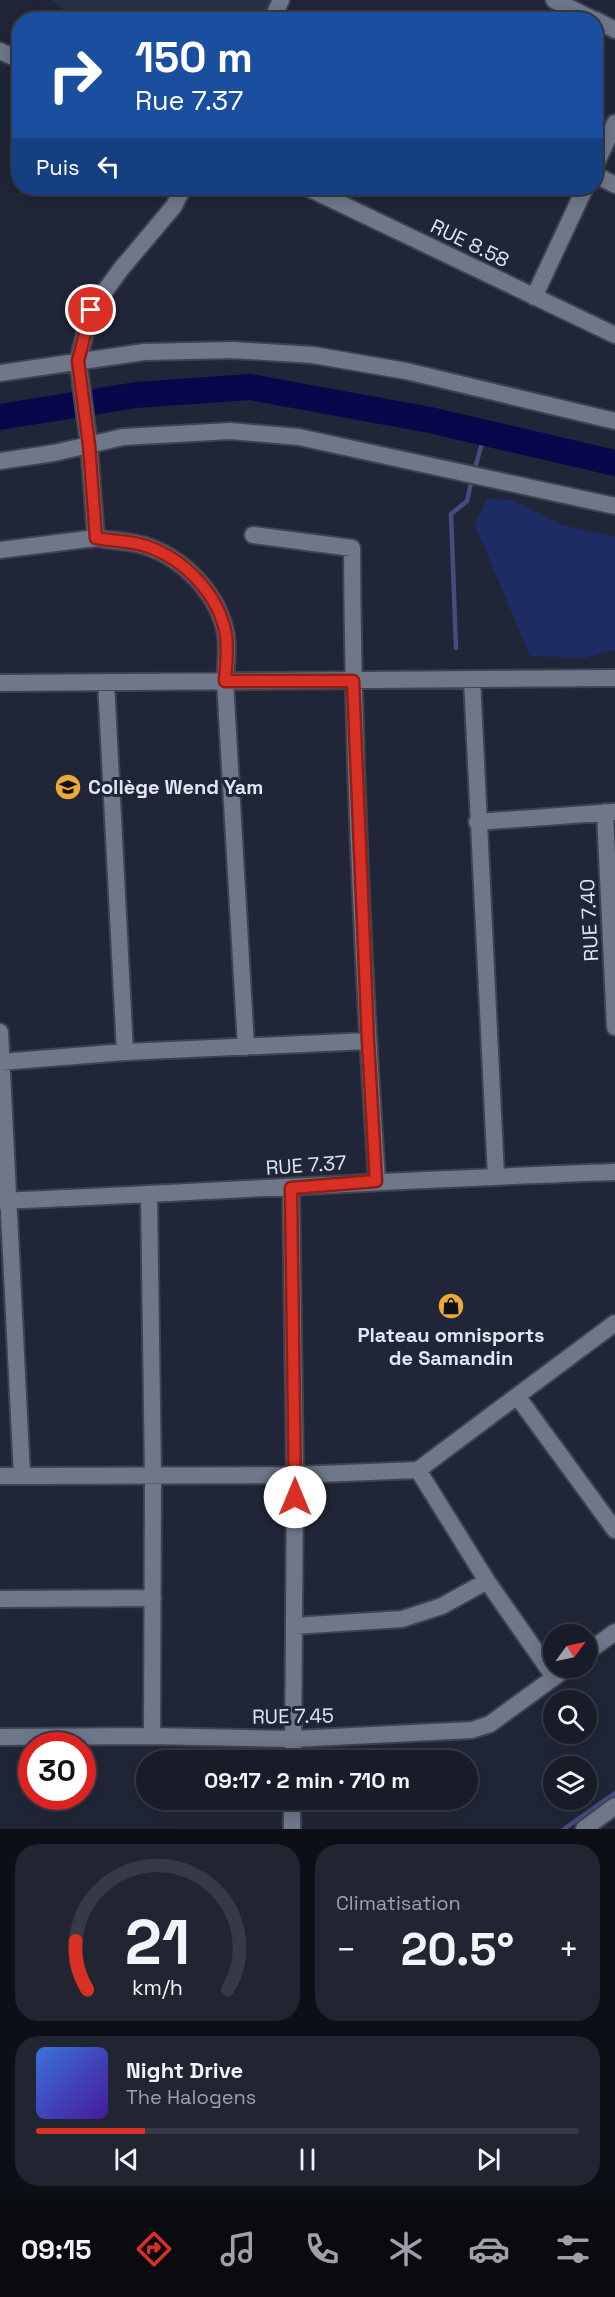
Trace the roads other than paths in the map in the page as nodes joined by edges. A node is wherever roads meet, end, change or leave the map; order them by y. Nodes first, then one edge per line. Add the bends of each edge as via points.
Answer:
1 (554, 0) edge
2 (579, 12) edge
3 (615, 123) edge
4 (603, 149) edge
5 (180, 195) edge
6 (323, 195) edge
7 (582, 195) edge
8 (534, 297) junction
9 (615, 334) edge
10 (78, 361) junction
11 (0, 373) edge
12 (615, 422) edge
13 (89, 445) junction
14 (0, 461) edge
15 (615, 506) edge
16 (253, 535) dead end
17 (96, 538) junction
18 (0, 550) edge
19 (615, 678) edge
20 (472, 679) junction
21 (225, 681) junction
22 (353, 681) junction
23 (106, 682) junction
24 (0, 683) edge
25 (610, 812) edge
26 (477, 822) junction
27 (613, 929) edge
28 (615, 1027) edge
29 (0, 1032) edge
30 (368, 1041) junction
31 (246, 1047) junction
32 (125, 1053) junction
33 (2, 1062) junction
34 (615, 1172) edge
35 (496, 1176) junction
36 (376, 1181) junction
37 (291, 1188) junction
38 (149, 1194) junction
39 (4, 1201) edge
40 (615, 1323) edge
41 (518, 1396) junction
42 (418, 1470) junction
43 (295, 1475) junction
44 (0, 1476) edge
45 (22, 1476) junction
46 (153, 1476) junction
47 (615, 1530) edge
48 (487, 1581) junction
49 (153, 1598) junction
50 (0, 1599) edge
51 (294, 1626) junction
52 (615, 1632) edge
53 (597, 1645) edge
54 (543, 1651) edge
55 (554, 1678) edge
56 (152, 1736) junction
57 (0, 1737) edge
58 (293, 1739) junction
59 (293, 1750) edge
60 (615, 1806) edge
61 (292, 1810) edge
62 (292, 1829) edge
63 (584, 1829) edge

1 - 2 street
3 - 4 street
5 - 10 street via 91,310
6 - 8 street, RUE 8.58
7 - 8 street
8 - 9 street, RUE 8.58
10 - 11 street
10 - 12 street via 144,352 233,350 313,355 406,371
10 - 13 street
13 - 14 street
13 - 15 street via 123,437 230,431 299,438
13 - 17 street
16 - 22 street via 352,548
17 - 18 street
17 - 21 street via 147,546 184,566 221,615 226,637
19 - 20 street
20 - 22 street
20 - 26 street
21 - 22 street
21 - 23 street
21 - 31 street
22 - 30 street
23 - 24 street
23 - 32 street
25 - 26 street
25 - 27 street, RUE 7.40
26 - 35 street
27 - 28 street, RUE 7.40
29 - 33 street
30 - 31 street
30 - 36 street
31 - 32 street
32 - 33 street
33 - 39 street
34 - 35 street, RUE 7.37
35 - 36 street, RUE 7.37
36 - 37 street, RUE 7.37
37 - 38 street, RUE 7.37
37 - 43 street
38 - 39 street, RUE 7.37
38 - 46 street
39 - 45 street
40 - 41 street
41 - 42 street
41 - 47 street
42 - 43 street
42 - 48 street
43 - 46 street
43 - 51 street
44 - 45 street
45 - 46 street
46 - 49 street
48 - 51 street via 442,1606 402,1619
48 - 54 street
49 - 50 street
49 - 56 street
51 - 58 street
52 - 53 street
55 - 58 street, RUE 7.45 via 490,1724 472,1730
56 - 57 street, RUE 7.45
56 - 58 street, RUE 7.45
58 - 59 street
60 - 63 street
61 - 62 street

